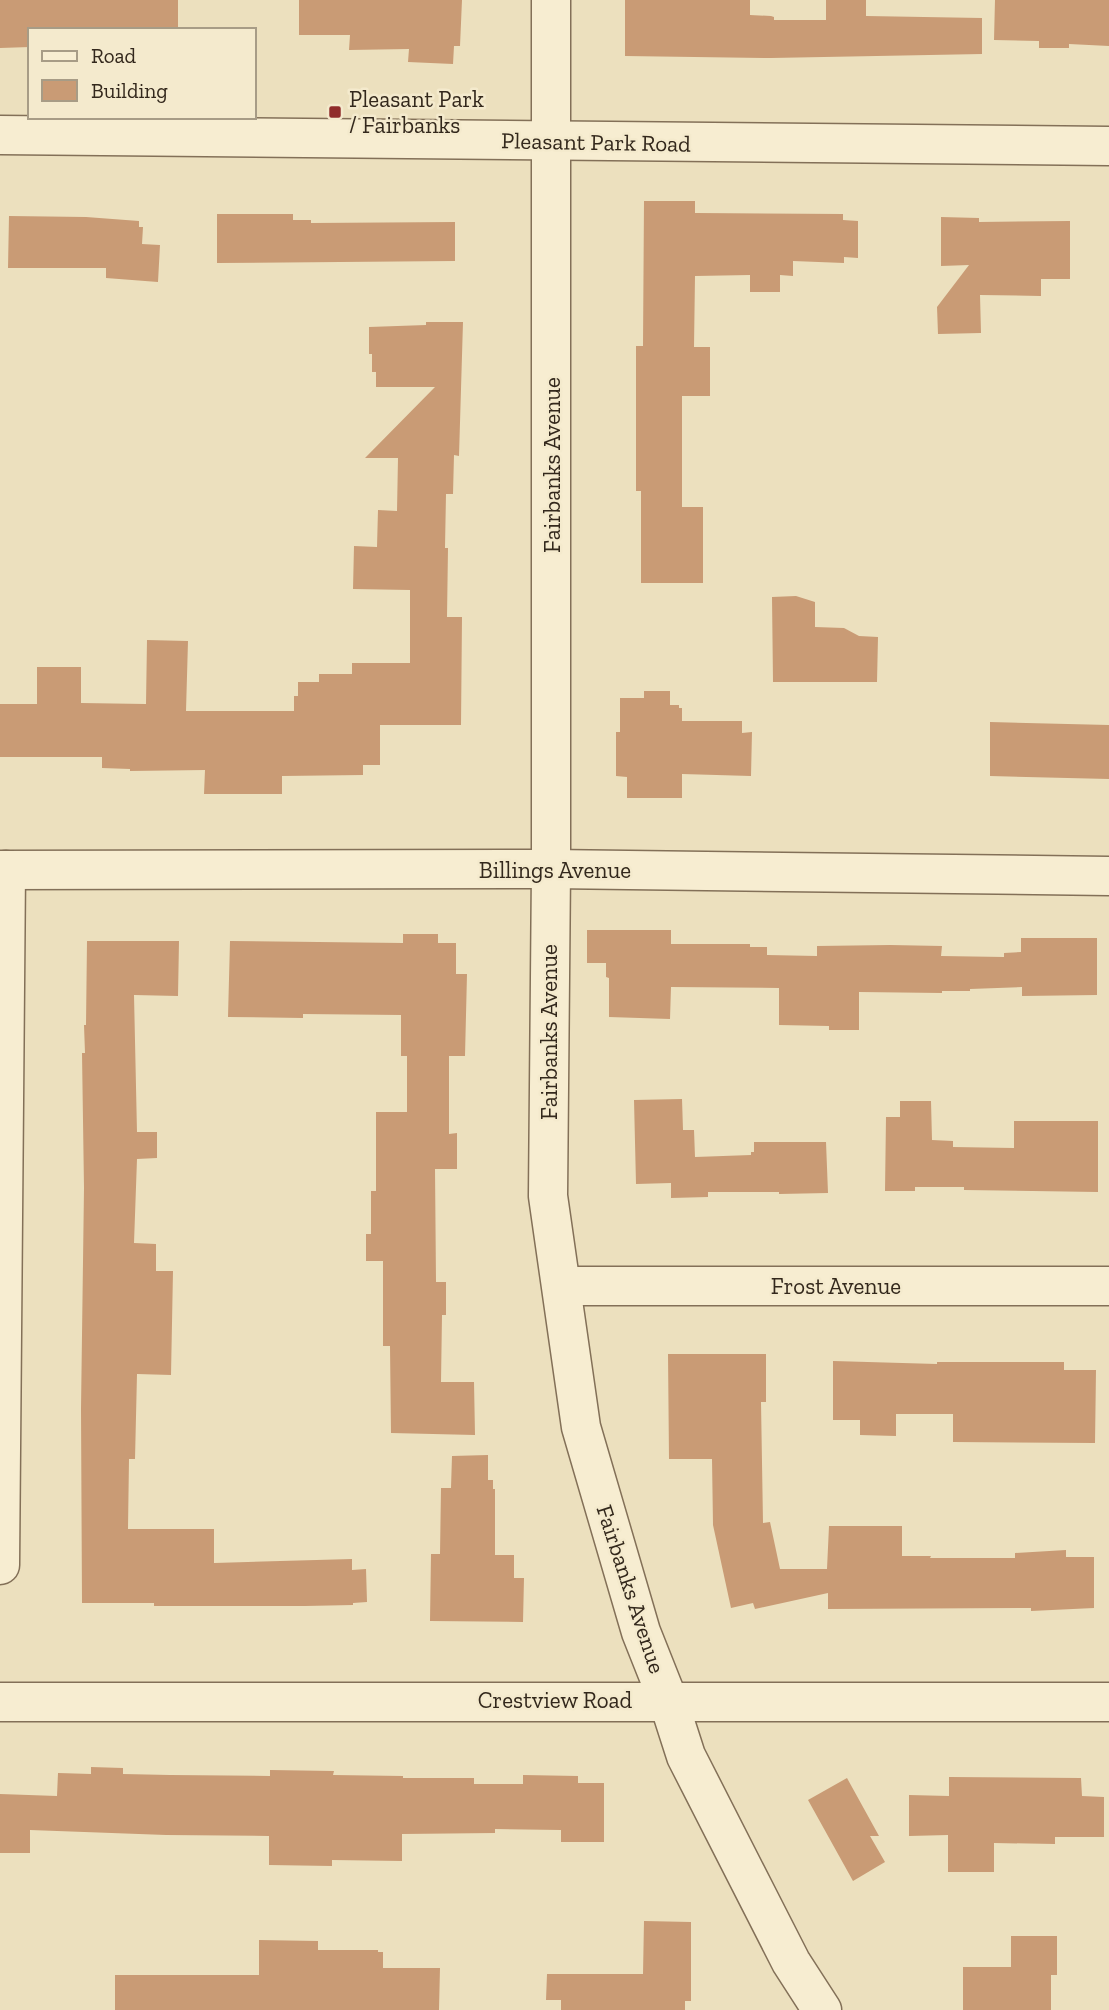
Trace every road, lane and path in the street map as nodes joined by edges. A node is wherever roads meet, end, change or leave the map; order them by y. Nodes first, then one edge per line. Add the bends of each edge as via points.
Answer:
1 (551, 0) edge
2 (0, 135) edge
3 (552, 141) junction
4 (1109, 146) edge
5 (551, 869) junction
6 (3, 870) edge
7 (1109, 876) edge
8 (1, 1276) edge
9 (562, 1286) junction
10 (1109, 1286) edge
11 (0, 1565) edge
12 (668, 1700) junction
13 (0, 1702) edge
14 (1109, 1702) edge
15 (822, 2010) edge

1 - 3 street, Fairbanks Avenue
2 - 3 street, Pleasant Park Road
3 - 4 street, Pleasant Park Road
3 - 5 street, Fairbanks Avenue
5 - 6 street, Billings Avenue
5 - 7 street, Billings Avenue
5 - 9 street, Fairbanks Avenue via 548,1196
6 - 8 street
8 - 11 street
9 - 10 street, Frost Avenue
9 - 12 street, Fairbanks Avenue via 580,1427 641,1632
12 - 13 street, Crestview Road
12 - 14 street, Crestview Road
12 - 15 street, Fairbanks Avenue via 686,1756 791,1962

